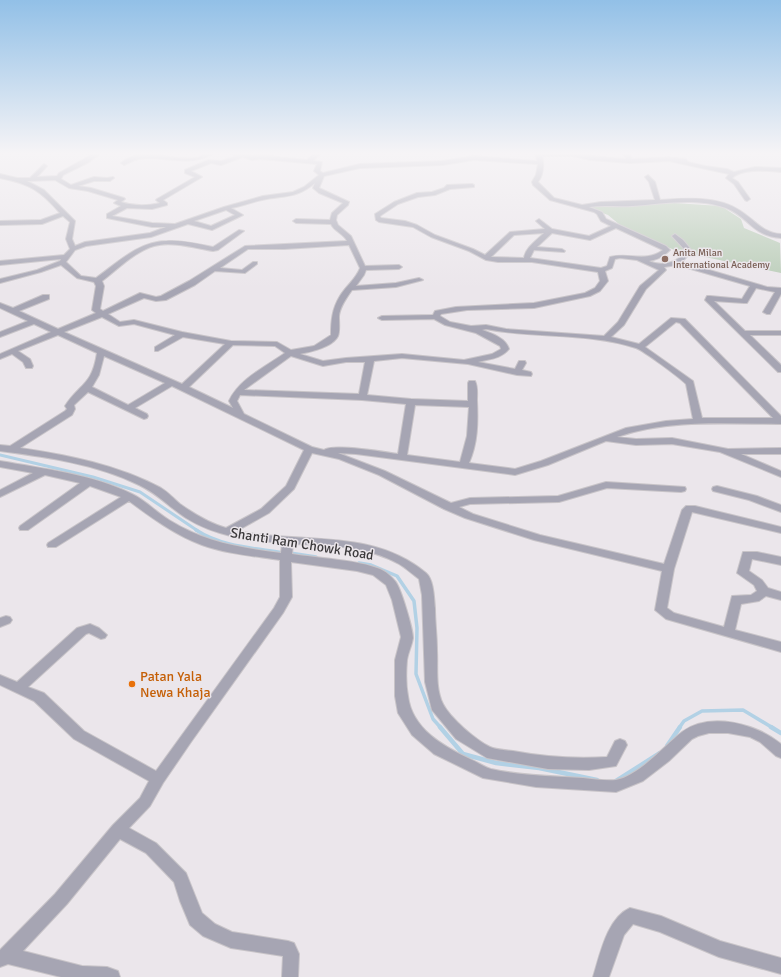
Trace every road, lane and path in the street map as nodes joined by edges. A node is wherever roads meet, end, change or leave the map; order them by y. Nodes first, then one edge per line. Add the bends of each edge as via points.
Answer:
1 (48, 198) edge
2 (117, 198) edge
3 (164, 198) edge
4 (255, 198) edge
5 (263, 198) joint
6 (336, 198) edge
7 (410, 198) edge
8 (550, 198) edge
9 (657, 198) edge
10 (658, 202) junction
11 (126, 206) junction
12 (582, 207) junction
13 (226, 208) junction
14 (63, 214) junction
15 (296, 221) dead end
16 (539, 221) dead end
17 (189, 222) junction
18 (334, 222) junction
19 (0, 223) edge
20 (614, 225) junction
21 (176, 226) junction
22 (241, 231) dead end
23 (550, 231) junction
24 (676, 236) dead end
25 (780, 238) edge
26 (350, 243) junction
27 (532, 248) junction
28 (73, 249) junction
29 (562, 251) dead end
30 (486, 258) junction
31 (639, 259) junction
32 (64, 260) junction
33 (527, 260) junction
34 (0, 263) edge
35 (254, 263) dead end
36 (677, 263) junction
37 (399, 267) dead end
38 (660, 267) junction
39 (363, 268) junction
40 (213, 269) junction
41 (601, 270) junction
42 (419, 280) dead end
43 (0, 281) edge
44 (97, 281) junction
45 (754, 285) junction
46 (351, 288) junction
47 (780, 290) edge
48 (46, 297) dead end
49 (0, 305) edge
50 (12, 311) junction
51 (767, 312) dead end
52 (102, 314) junction
53 (0, 315) edge
54 (436, 317) junction
55 (382, 318) dead end
56 (34, 321) junction
57 (469, 328) junction
58 (57, 332) junction
59 (744, 333) junction
60 (781, 333) edge
61 (182, 334) junction
62 (0, 335) edge
63 (606, 338) junction
64 (231, 343) junction
65 (640, 347) junction
66 (158, 349) dead end
67 (12, 352) junction
68 (101, 352) junction
69 (290, 353) junction
70 (0, 357) edge
71 (370, 359) junction
72 (464, 362) junction
73 (522, 363) dead end
74 (30, 366) dead end
75 (781, 370) edge
76 (517, 372) junction
77 (528, 374) dead end
78 (172, 383) junction
79 (472, 383) dead end
80 (87, 388) junction
81 (183, 388) junction
82 (237, 392) junction
83 (362, 397) junction
84 (411, 402) junction
85 (473, 404) junction
86 (128, 408) junction
87 (240, 414) junction
88 (144, 416) dead end
89 (781, 421) edge
90 (698, 422) junction
91 (605, 438) junction
92 (0, 448) edge
93 (12, 449) junction
94 (309, 449) junction
95 (722, 450) junction
96 (781, 450) edge
97 (402, 457) junction
98 (0, 464) edge
99 (463, 466) junction
100 (44, 471) junction
101 (781, 474) edge
102 (88, 482) junction
103 (681, 489) dead end
104 (717, 489) dead end
105 (0, 494) edge
106 (129, 496) junction
107 (448, 507) junction
108 (781, 509) edge
109 (24, 528) dead end
110 (781, 530) edge
111 (227, 532) junction
112 (52, 544) dead end
113 (287, 549) junction
114 (781, 562) edge
115 (668, 568) junction
116 (763, 592) junction
117 (781, 596) edge
118 (729, 632) junction
119 (101, 634) dead end
120 (781, 647) edge
121 (0, 680) edge
122 (20, 687) junction
123 (620, 745) dead end
124 (781, 752) edge
125 (158, 779) junction
126 (118, 830) junction
127 (3, 957) edge
128 (781, 966) edge
129 (112, 977) edge
130 (290, 977) edge
131 (601, 977) edge

1 - 14 street
2 - 11 street via 122,199 116,203
3 - 11 street via 159,200 165,204 152,207
4 - 5 street
5 - 13 street
6 - 18 street via 346,204 334,214
7 - 30 street via 377,215 379,220 416,226 433,236
8 - 12 street
9 - 10 street
10 - 12 street via 596,203
10 - 25 street via 683,201 728,206 742,214 755,228
11 - 21 street via 108,216
12 - 20 street via 600,213 603,220
13 - 17 street
13 - 17 street via 240,214 212,228
14 - 19 street via 42,222
14 - 28 street via 73,222 69,239
15 - 18 street
16 - 23 street
17 - 21 street
18 - 26 street via 335,226 348,236
20 - 23 street via 590,238
20 - 31 street via 667,249 661,256 647,260
21 - 28 street via 150,235 85,244
22 - 44 street via 213,249 168,243 152,245 140,250
23 - 27 street
23 - 30 street via 510,234
24 - 36 street via 688,251
26 - 39 street
26 - 40 street via 247,248
27 - 29 street
27 - 33 street
28 - 32 street
30 - 33 street
31 - 38 street
31 - 41 street via 619,256 612,258 610,267
32 - 34 street
32 - 43 street via 39,271
32 - 44 street via 66,268 79,277
33 - 41 street
35 - 40 street via 243,272
36 - 38 street
36 - 45 street
37 - 39 street
38 - 63 street via 662,270 643,288 621,322
39 - 46 street
40 - 52 street via 163,298 156,299 143,295
41 - 54 street via 604,281 588,295 536,306 441,312
42 - 46 street via 396,285
44 - 52 street via 100,286 96,310
45 - 47 street
45 - 59 street via 744,302 715,297 709,300
46 - 69 street via 343,297 335,315 333,338 316,348
47 - 51 street
48 - 50 street
49 - 50 street
50 - 53 street
50 - 56 street
52 - 58 street
52 - 61 street via 119,324 134,322
54 - 55 street
54 - 57 street via 441,321
56 - 58 street
56 - 62 street
57 - 63 street via 486,327 506,331
57 - 72 street via 499,341 505,349 494,356
58 - 67 street
58 - 68 street
59 - 60 street
59 - 75 street
61 - 64 street
61 - 66 street
63 - 65 street
64 - 69 street via 277,344
64 - 81 street
65 - 89 street via 674,320 682,321
65 - 90 street via 687,380
67 - 70 street
67 - 74 street via 27,361
68 - 78 street
68 - 80 street via 96,375
69 - 71 street via 324,364
69 - 82 street
71 - 72 street via 402,356
71 - 83 street
72 - 76 street
73 - 76 street
76 - 77 street
78 - 81 street
78 - 86 street
79 - 85 street
80 - 86 street
80 - 93 street via 71,403 69,413
81 - 87 street
82 - 83 street
82 - 87 street via 233,401
83 - 84 street
84 - 85 street
84 - 97 street
85 - 99 street via 474,433
86 - 88 street
87 - 94 street
89 - 90 street
90 - 91 street via 662,423
91 - 95 street via 636,442 672,441
91 - 99 street via 532,469 515,472
92 - 93 street
93 - 111 street via 79,462 133,478 158,490 179,508 209,526
94 - 97 street via 356,451
94 - 107 street via 342,457
94 - 111 street via 290,487 265,511
95 - 96 street
95 - 101 street
97 - 99 street
98 - 100 street, Shanti Ram Chowk Road
100 - 102 street, Shanti Ram Chowk Road
100 - 105 street
102 - 106 street, Shanti Ram Chowk Road
102 - 109 street
103 - 107 street via 606,485 559,499 470,501
104 - 108 street via 753,498
106 - 112 street
106 - 113 street, Shanti Ram Chowk Road via 166,523 205,542 233,550
107 - 115 street via 538,538
110 - 115 street via 690,508 687,510
111 - 113 street
113 - 123 street via 346,544 374,550 401,561 424,577 428,595 431,682 438,706 461,735 488,752 548,763 589,764 611,762
113 - 124 street, Shanti Ram Chowk Road via 377,572 391,583 407,637 401,660 401,696 405,713 417,732 440,750 488,774 536,781 616,786 641,774 692,732 712,727 746,730
113 - 125 street via 286,597 279,610
114 - 116 street via 747,555 743,573 758,582
115 - 118 street via 660,610 670,616
116 - 117 street
116 - 118 street via 757,598 736,599
118 - 120 street
119 - 122 street via 91,628 81,630
121 - 122 street
122 - 125 street via 39,697 79,735
125 - 126 street via 145,802
126 - 127 street via 61,899
126 - 130 street via 151,848 181,878 196,919 209,930 236,941 288,949 291,954
127 - 129 street via 82,974
128 - 131 street via 719,949 661,924 630,916 617,930

